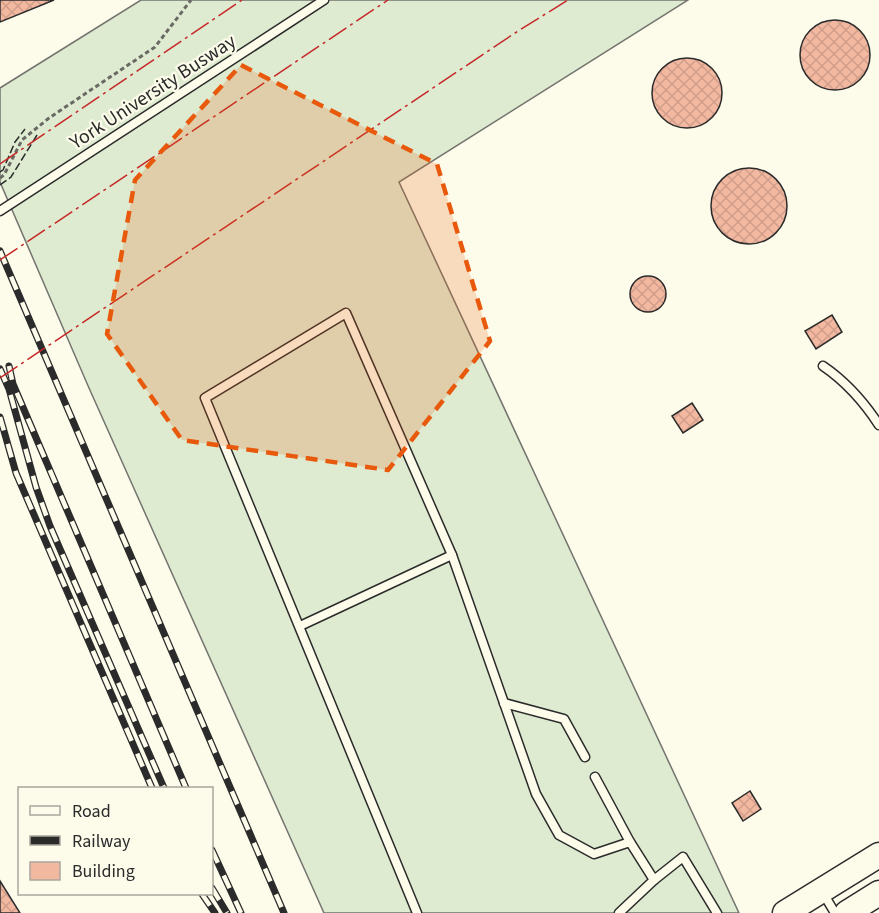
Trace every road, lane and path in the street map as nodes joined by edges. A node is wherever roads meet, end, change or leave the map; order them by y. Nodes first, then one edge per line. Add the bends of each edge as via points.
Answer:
1 (191, 0) edge
2 (324, 0) edge
3 (0, 178) edge
4 (0, 211) edge
5 (823, 366) dead end
6 (879, 425) edge
7 (452, 555) junction
8 (300, 626) junction
9 (504, 703) junction
10 (585, 757) dead end
11 (596, 777) dead end
12 (630, 842) junction
13 (879, 855) edge
14 (654, 879) junction
15 (821, 891) junction
16 (879, 893) edge
17 (417, 913) edge
18 (619, 913) edge
19 (717, 913) edge
20 (785, 913) edge
21 (835, 913) edge
22 (847, 913) edge

1 - 3 path via 155,47 48,118 22,140
2 - 4 lane, York University Busway
5 - 6 lane via 836,374
7 - 8 lane
7 - 8 lane via 346,313 205,398
7 - 9 lane
8 - 17 lane
9 - 10 lane via 564,719
9 - 12 lane via 536,794 559,835 594,854
11 - 12 lane
12 - 14 lane
13 - 15 main road
14 - 18 lane
14 - 19 lane via 683,856
15 - 20 main road
15 - 21 lane
16 - 22 main road

